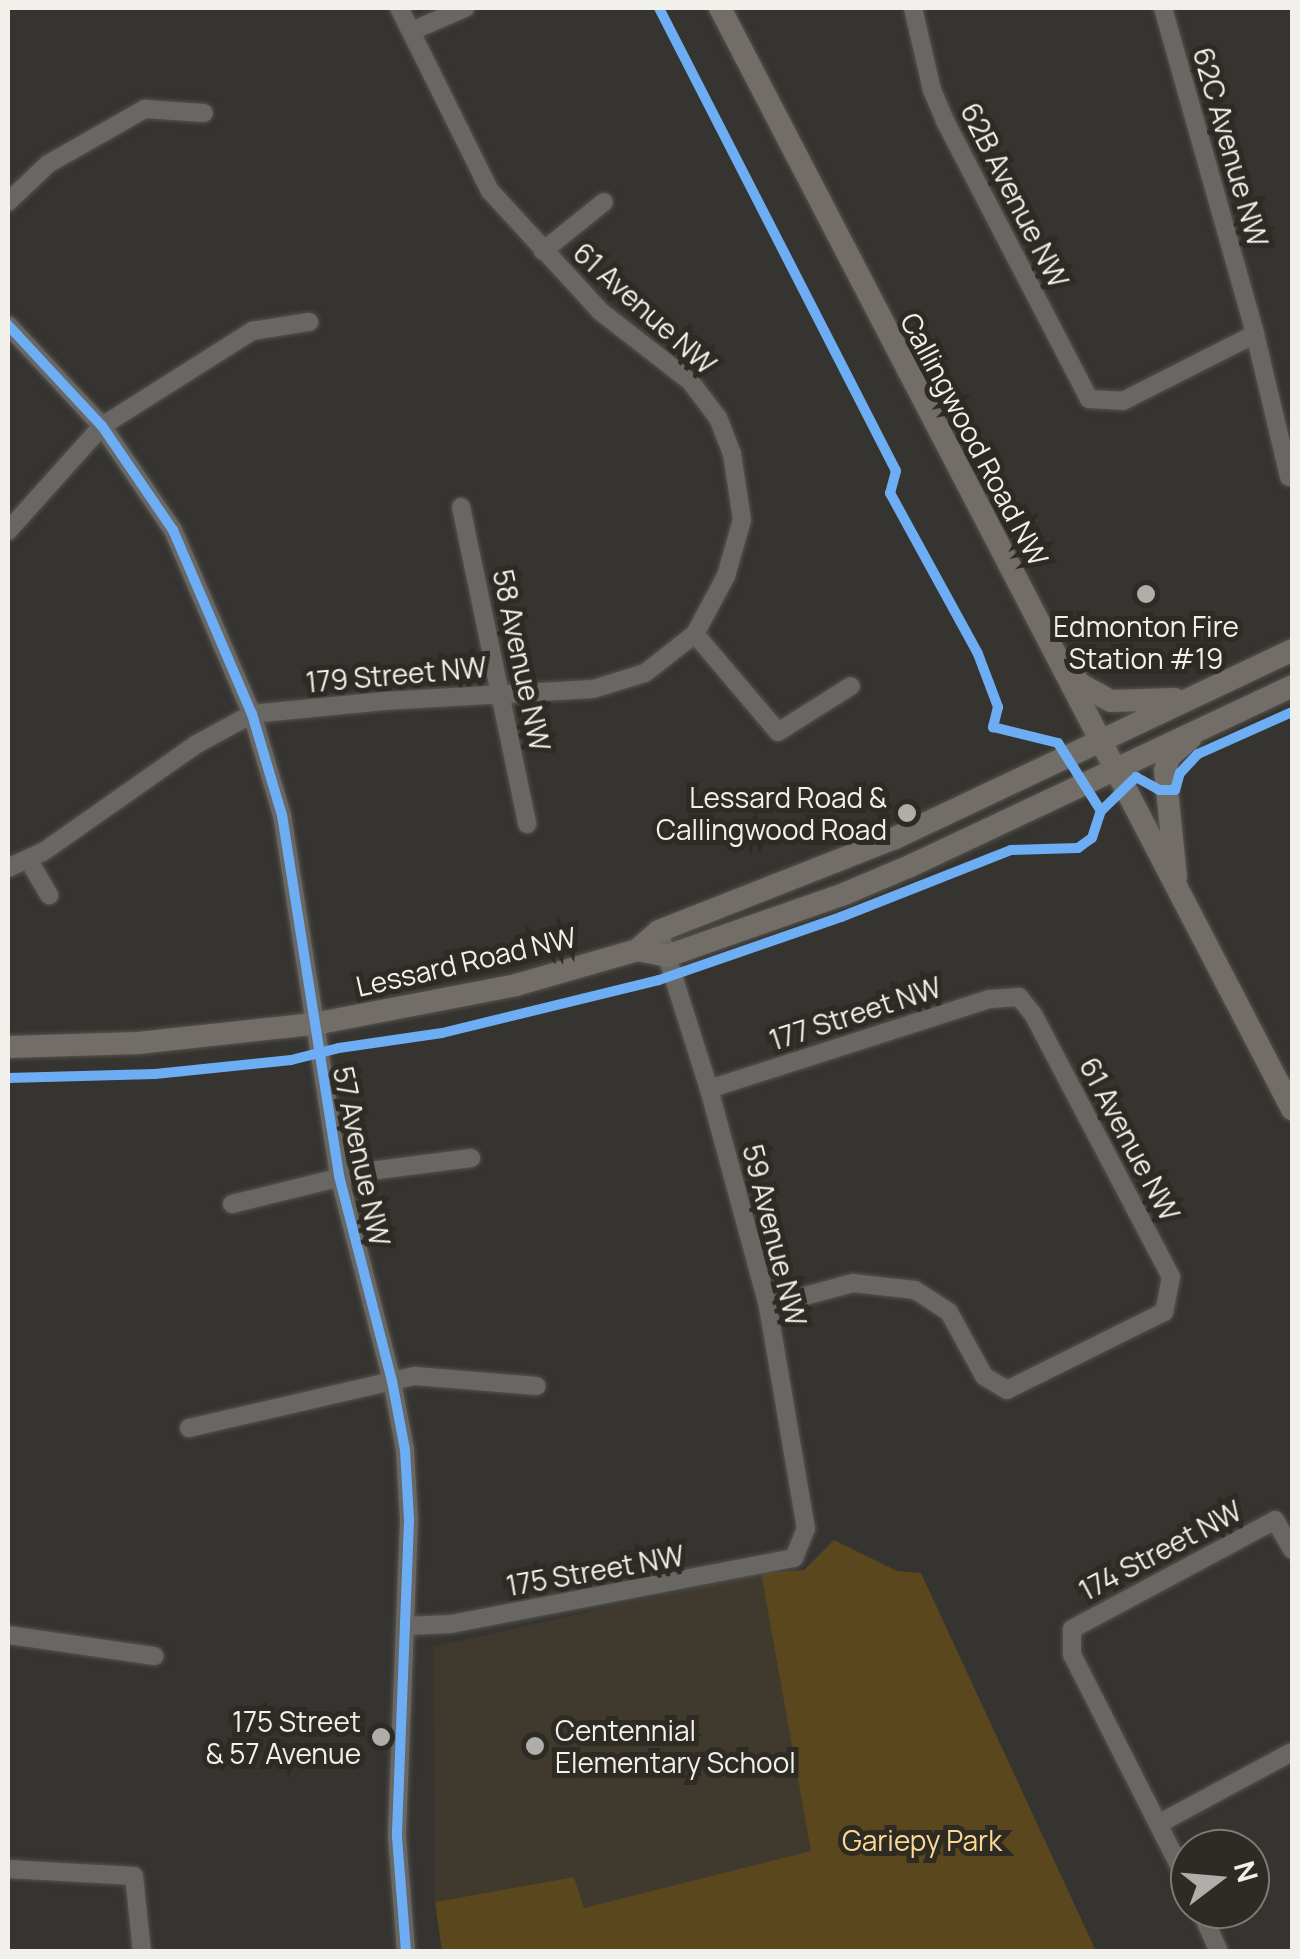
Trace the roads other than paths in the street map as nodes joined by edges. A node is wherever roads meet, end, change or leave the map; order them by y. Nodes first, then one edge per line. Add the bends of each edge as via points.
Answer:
1 (399, 8) edge
2 (465, 8) edge
3 (720, 8) edge
4 (913, 8) edge
5 (1163, 8) edge
6 (412, 32) junction
7 (204, 113) dead end
8 (8, 202) edge
9 (604, 202) dead end
10 (543, 252) junction
11 (309, 322) dead end
12 (8, 325) edge
13 (1255, 334) junction
14 (102, 426) junction
15 (1288, 477) dead end
16 (462, 508) dead end
17 (742, 520) joint
18 (8, 532) edge
19 (695, 634) junction
20 (1045, 637) junction
21 (1292, 650) edge
22 (851, 686) dead end
23 (1292, 686) edge
24 (503, 692) junction
25 (1208, 693) junction
26 (252, 714) junction
27 (1207, 723) junction
28 (1099, 742) junction
29 (1113, 770) junction
30 (527, 824) dead end
31 (28, 859) junction
32 (8, 868) edge
33 (1178, 894) junction
34 (49, 895) dead end
35 (658, 931) junction
36 (637, 950) junction
37 (666, 956) junction
38 (1019, 997) joint
39 (314, 1024) junction
40 (8, 1046) edge
41 (709, 1089) junction
42 (1292, 1109) edge
43 (471, 1158) dead end
44 (338, 1176) junction
45 (232, 1204) dead end
46 (768, 1306) junction
47 (392, 1380) junction
48 (537, 1386) dead end
49 (190, 1428) dead end
50 (1292, 1549) edge
51 (794, 1558) joint
52 (406, 1626) junction
53 (8, 1635) edge
54 (154, 1656) dead end
55 (1292, 1752) edge
56 (1160, 1823) junction
57 (1170, 1845) edge
58 (8, 1869) edge
59 (1209, 1929) edge
60 (142, 1952) edge
61 (406, 1952) edge
62 (1220, 1952) edge

1 - 6 street, 61 Avenue NW
2 - 6 street
3 - 20 main road, Callingwood Road NW
4 - 13 street, 62B Avenue NW via 944,121 1090,398 1123,401
5 - 13 street, 62C Avenue NW
6 - 10 street, 61 Avenue NW via 490,191
7 - 8 street via 145,109 48,164
9 - 10 street, 61 Avenue NW
10 - 17 street, 61 Avenue NW via 601,312 690,381 718,418 732,454
11 - 14 street via 252,331
12 - 14 street, 57 Avenue NW
13 - 15 street, 62C Avenue NW
14 - 18 street
14 - 26 street, 57 Avenue NW via 173,530
16 - 24 street, 58 Avenue NW
17 - 19 street, 179 Street NW via 726,576
19 - 22 street via 778,732
19 - 24 street, 179 Street NW via 646,673 610,684
20 - 25 main road via 1080,684 1111,701 1153,703
20 - 28 main road, Callingwood Road NW
21 - 25 main road
23 - 27 main road
24 - 26 street, 179 Street NW
24 - 30 street, 58 Avenue NW
25 - 28 main road, Lessard Road NW
26 - 31 street, 179 Street NW
26 - 39 street, 57 Avenue NW via 282,815
27 - 29 main road
27 - 33 main road via 1170,758 1166,771
28 - 29 main road, Callingwood Road NW
28 - 35 main road, Lessard Road NW via 833,865
29 - 33 main road, Callingwood Road NW
29 - 37 main road via 844,894
31 - 32 street, 179 Street NW
31 - 34 street
33 - 42 main road, Callingwood Road NW
35 - 36 main road, Lessard Road NW
35 - 37 street, 59 Avenue NW
36 - 37 main road, Lessard Road NW
36 - 39 main road, Lessard Road NW via 480,993
37 - 41 street, 59 Avenue NW
38 - 41 street, 177 Street NW via 990,999
38 - 46 street, 61 Avenue NW via 1171,1277 1164,1312 1007,1390 984,1376 949,1312 915,1290 853,1284
39 - 40 main road, Lessard Road NW via 138,1043
39 - 44 street, 57 Avenue NW
41 - 46 street, 59 Avenue NW
43 - 44 street, 57 Avenue NW
44 - 45 street, 57 Avenue NW
44 - 47 street, 57 Avenue NW
46 - 51 street, 59 Avenue NW via 806,1529
47 - 48 street via 432,1376
47 - 49 street
47 - 52 street, 57 Avenue NW via 409,1487
50 - 56 street, 174 Street NW via 1275,1520 1072,1629 1072,1654
51 - 52 street, 175 Street NW via 451,1624
52 - 61 street, 57 Avenue NW via 397,1837
53 - 54 street
55 - 56 street
56 - 57 street
58 - 60 street via 134,1876
59 - 62 street

